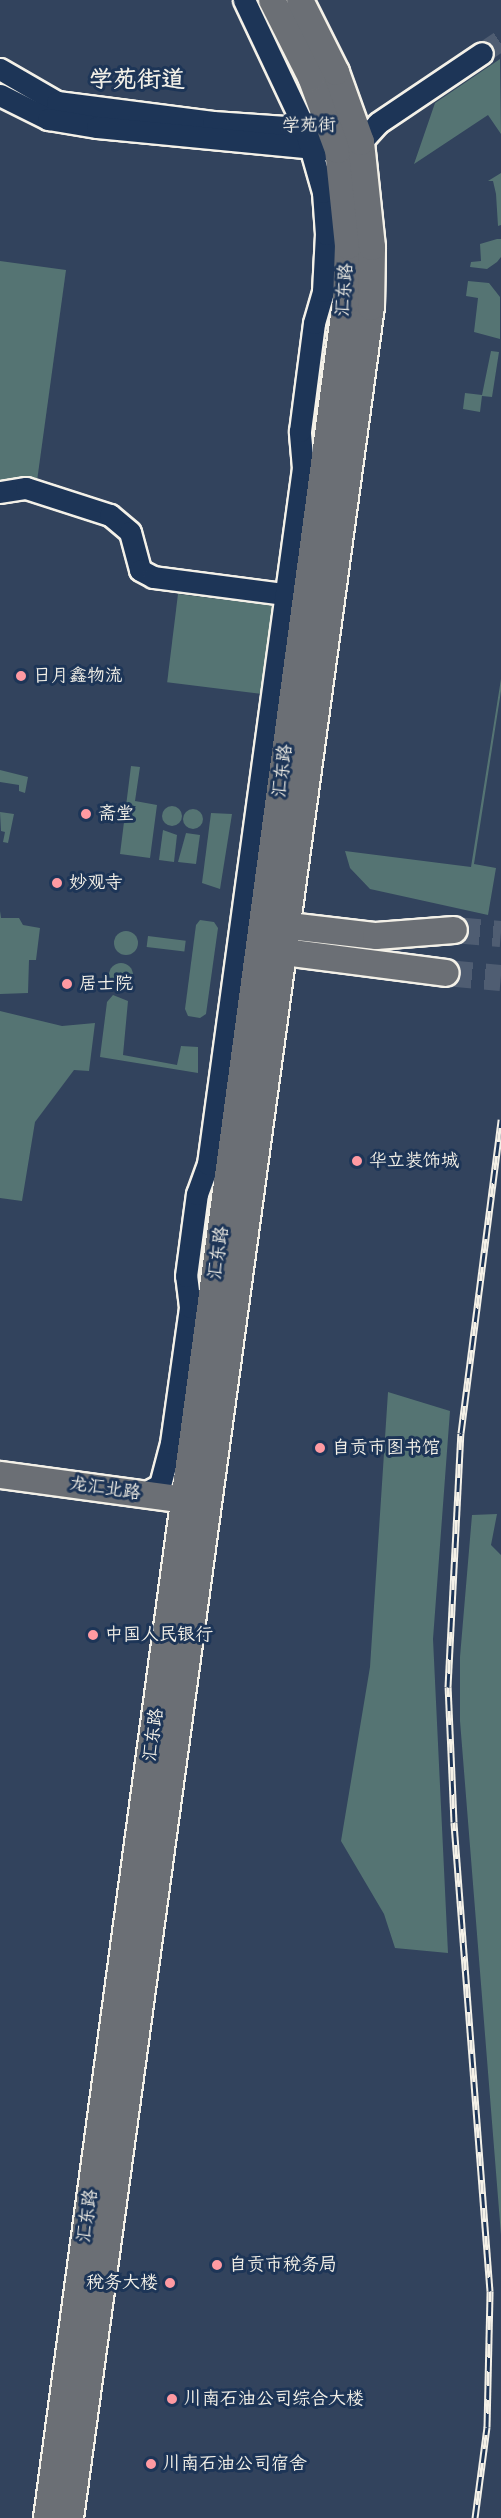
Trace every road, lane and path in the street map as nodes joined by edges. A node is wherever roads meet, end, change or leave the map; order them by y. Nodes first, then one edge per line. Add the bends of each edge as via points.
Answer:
1 (244, 0) edge
2 (272, 0) edge
3 (300, 0) edge
4 (482, 53) tunnel mouth
5 (0, 69) edge
6 (0, 94) edge
7 (353, 134) junction
8 (308, 139) junction
9 (0, 492) edge
10 (284, 594) junction
11 (275, 924) junction
12 (260, 949) junction
13 (285, 952) junction
14 (0, 1475) edge
15 (0, 1490) edge
16 (143, 1494) junction
17 (197, 1509) junction
18 (47, 2518) edge
19 (70, 2518) edge

1 - 8 street
2 - 7 main road, 汇东路
3 - 7 main road, 汇东路 via 336,72
4 - 7 street
5 - 8 street, 学苑街 via 57,102
6 - 8 street, 学苑街 via 48,119
7 - 8 street, 学苑街
7 - 11 main road, 汇东路 via 371,237 371,307
8 - 10 street via 323,192 323,291 314,323 300,430 303,468
9 - 10 street via 26,488 110,515 130,532 140,570 153,577
10 - 16 street via 208,1164 197,1194 186,1276 190,1306 171,1443 160,1485
11 - 12 main road, 汇东路
11 - 13 main road, 汇东路
11 - 13 main road via 376,936 447,930 428,953 442,972
12 - 13 main road
12 - 17 main road, 汇东路
13 - 17 main road, 汇东路
14 - 16 main road, 龙汇北路
15 - 17 main road, 龙汇北路
16 - 17 main road, 龙汇北路
17 - 18 main road, 汇东路
17 - 19 main road, 汇东路

